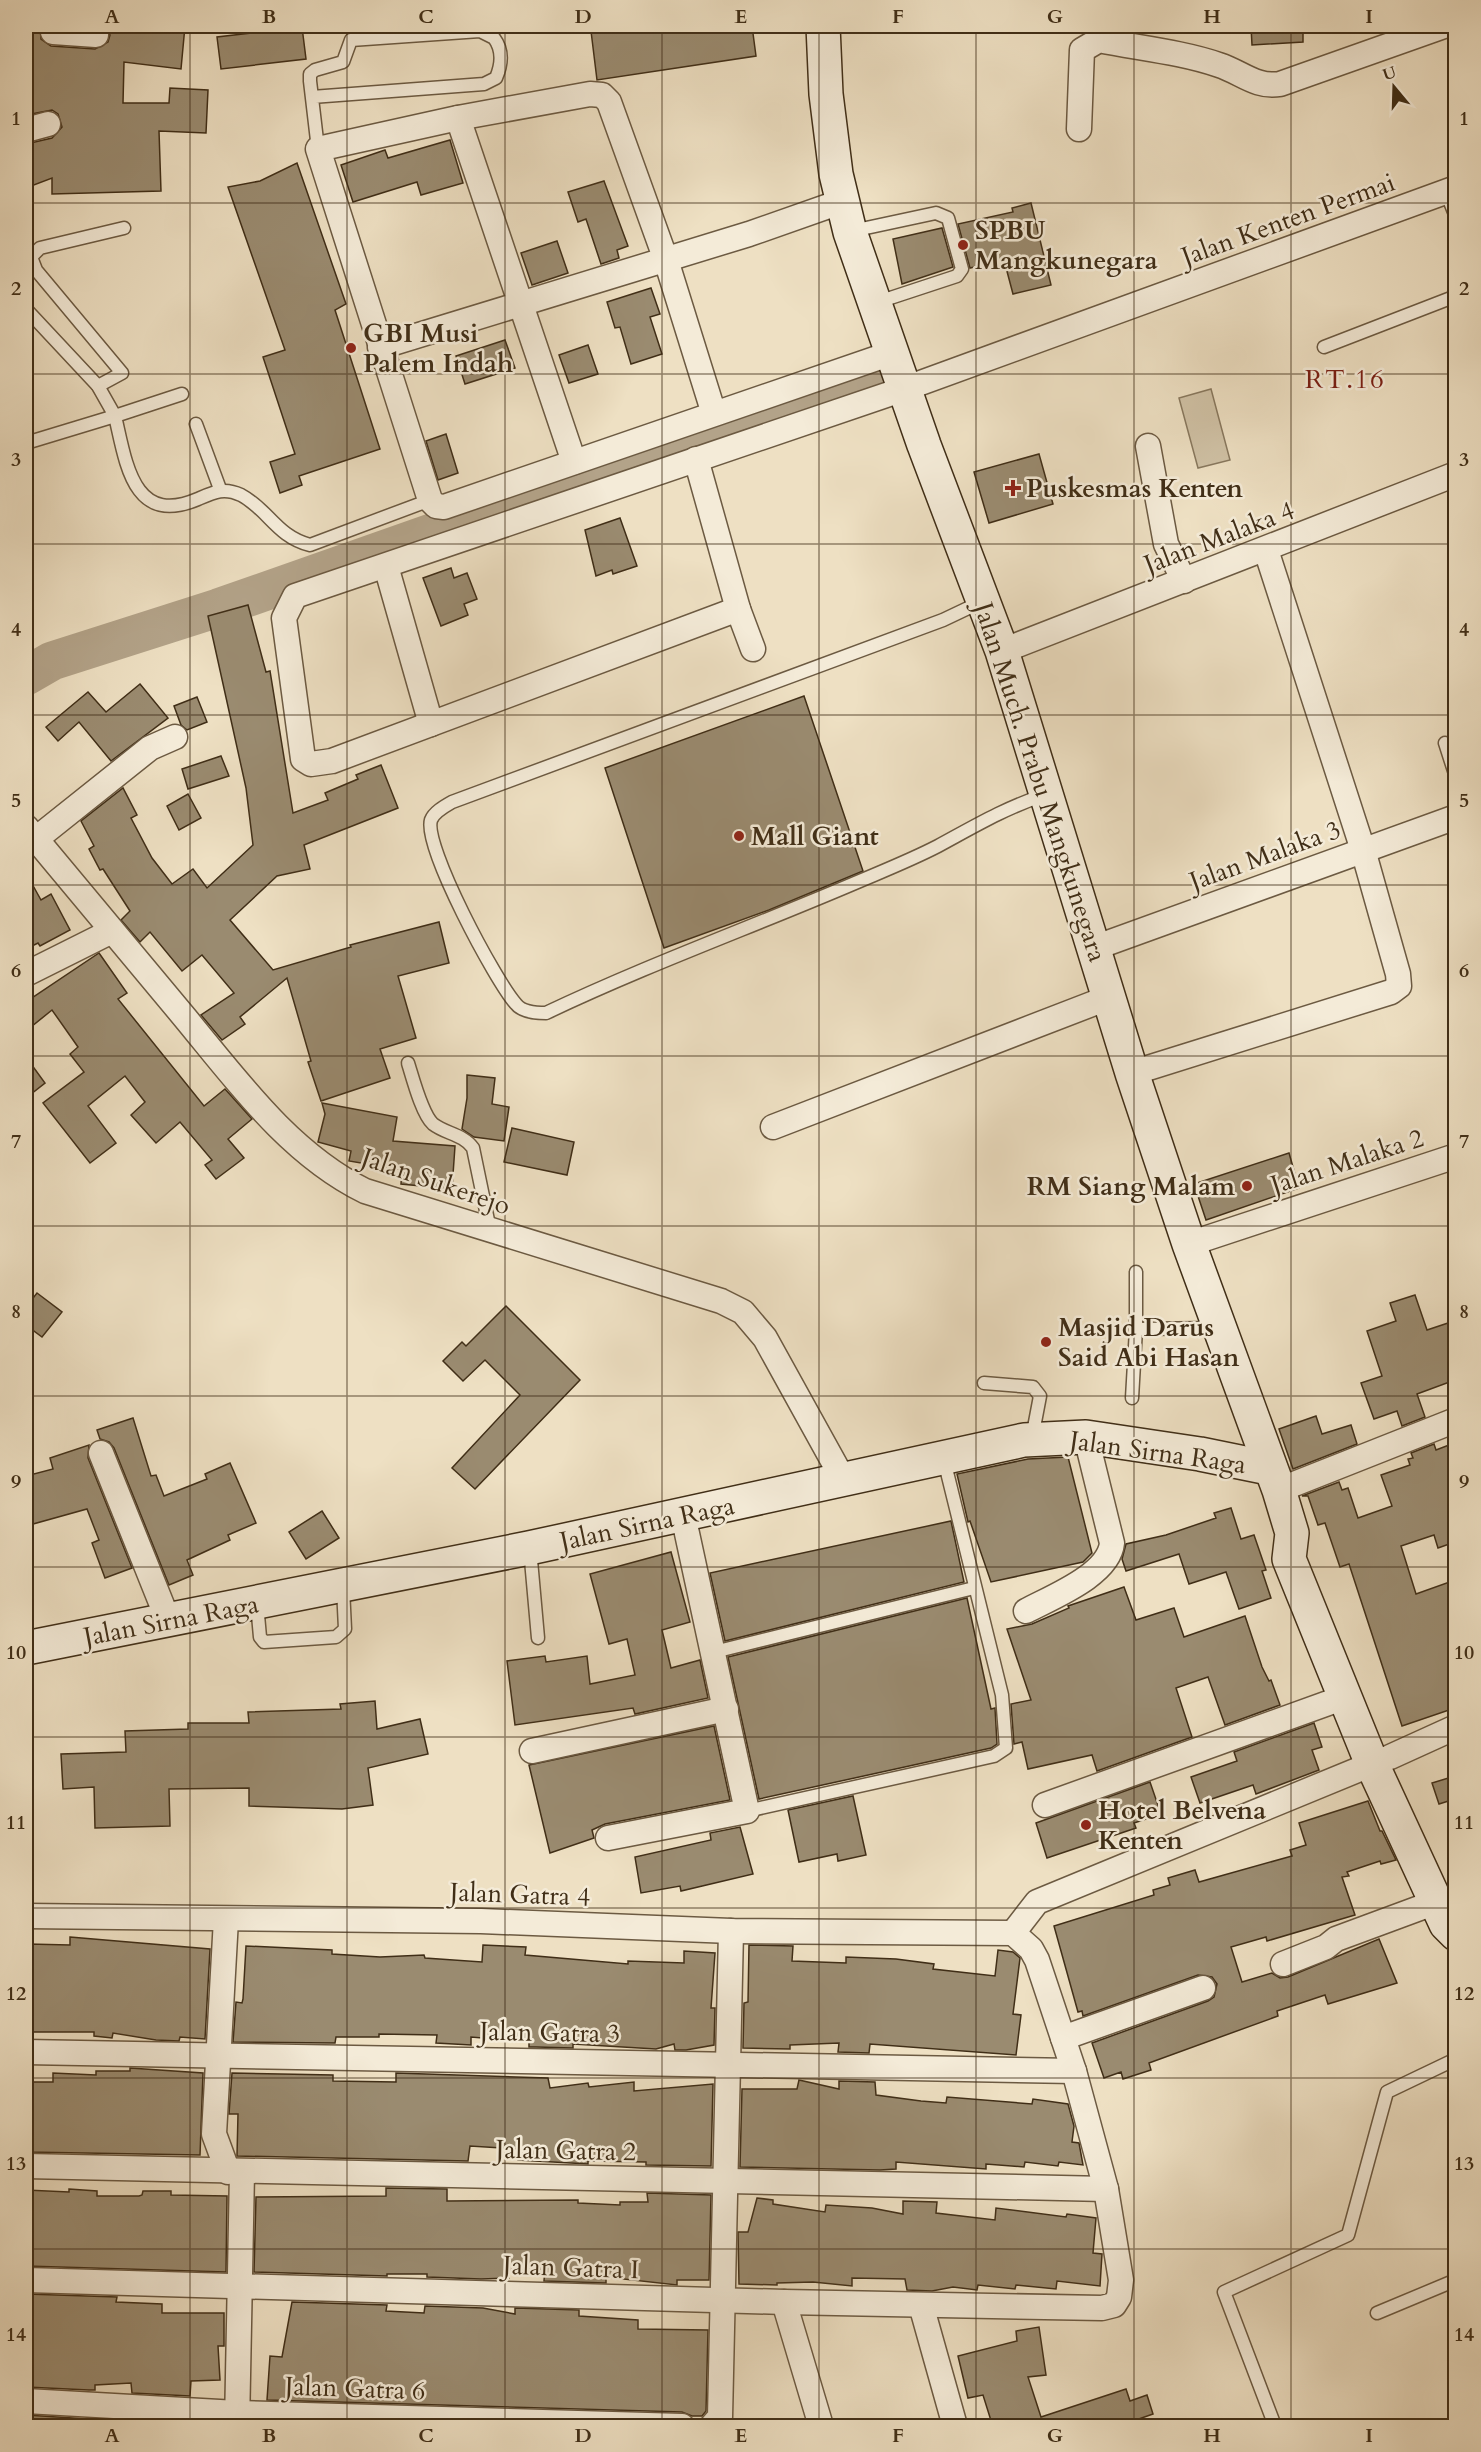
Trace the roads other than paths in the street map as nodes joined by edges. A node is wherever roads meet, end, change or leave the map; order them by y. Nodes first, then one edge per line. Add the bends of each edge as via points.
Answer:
1 (823, 26) edge
2 (1444, 26) edge
3 (53, 33) edge
4 (96, 35) dead end
5 (312, 97) junction
6 (458, 118) junction
7 (1079, 129) dead end
8 (318, 149) junction
9 (1451, 190) edge
10 (847, 216) junction
11 (1455, 217) edge
12 (124, 228) dead end
13 (666, 260) junction
14 (1455, 296) edge
15 (875, 303) junction
16 (523, 305) junction
17 (26, 309) edge
18 (380, 347) junction
19 (1324, 347) dead end
20 (892, 353) junction
21 (98, 386) junction
22 (904, 390) junction
23 (182, 394) dead end
24 (714, 414) junction
25 (115, 416) junction
26 (196, 424) dead end
27 (26, 443) edge
28 (1148, 446) dead end
29 (696, 459) junction
30 (574, 462) junction
31 (1455, 474) edge
32 (220, 489) junction
33 (430, 500) junction
34 (1266, 549) junction
35 (387, 566) junction
36 (1184, 581) junction
37 (984, 601) junction
38 (738, 609) junction
39 (753, 649) dead end
40 (1002, 651) junction
41 (431, 724) junction
42 (176, 737) dead end
43 (1445, 743) dead end
44 (1455, 777) edge
45 (1046, 794) junction
46 (1455, 817) edge
47 (31, 833) edge
48 (1363, 850) junction
49 (112, 931) junction
50 (1094, 948) junction
51 (26, 974) edge
52 (1110, 997) junction
53 (408, 1063) dead end
54 (1132, 1073) junction
55 (773, 1127) dead end
56 (1455, 1156) edge
57 (490, 1230) junction
58 (1189, 1244) junction
59 (1136, 1272) dead end
60 (1219, 1328) junction
61 (1137, 1329) junction
62 (984, 1383) dead end
63 (1132, 1398) dead end
64 (1455, 1420) edge
65 (1086, 1437) junction
66 (1032, 1439) junction
67 (101, 1453) dead end
68 (942, 1456) junction
69 (843, 1479) junction
70 (1274, 1479) junction
71 (683, 1515) junction
72 (1292, 1533) junction
73 (529, 1548) junction
74 (343, 1586) junction
75 (974, 1588) junction
76 (257, 1603) junction
77 (1026, 1611) dead end
78 (168, 1620) junction
79 (538, 1638) dead end
80 (26, 1648) edge
81 (714, 1652) junction
82 (1345, 1697) junction
83 (726, 1709) junction
84 (1455, 1727) edge
85 (532, 1751) dead end
86 (1381, 1760) junction
87 (1045, 1805) dead end
88 (747, 1811) junction
89 (608, 1838) dead end
90 (1445, 1902) edge
91 (26, 1916) edge
92 (226, 1919) junction
93 (731, 1931) junction
94 (1455, 1934) edge
95 (1018, 1938) junction
96 (1283, 1964) dead end
97 (1203, 1988) dead end
98 (1063, 2038) junction
99 (26, 2052) edge
100 (220, 2055) junction
101 (1455, 2059) edge
102 (727, 2063) junction
103 (1074, 2070) junction
104 (26, 2166) edge
105 (235, 2172) junction
106 (725, 2181) junction
107 (1106, 2189) junction
108 (26, 2280) edge
109 (1455, 2280) edge
110 (239, 2286) junction
111 (722, 2299) junction
112 (784, 2302) junction
113 (921, 2305) junction
114 (1377, 2313) dead end
115 (26, 2401) edge
116 (237, 2420) edge
117 (671, 2426) edge
118 (712, 2427) edge
119 (821, 2427) edge
120 (955, 2427) edge
121 (1275, 2427) edge

1 - 10 main road, Jalan Much. Prabu Mangkunegara via 836,174
2 - 7 street via 1269,86 1259,85 1218,64 1099,40 1082,50
3 - 4 street
5 - 5 lane via 311,73 342,62 353,40 480,31 494,38 501,52 496,78 484,84
5 - 8 lane
6 - 8 street
6 - 13 street via 602,95 609,102
6 - 16 street
8 - 18 street
9 - 11 lane
9 - 22 street, Jalan Kenten Permai
10 - 13 street
10 - 15 main road, Jalan Much. Prabu Mangkunegara
10 - 15 lane via 936,213 948,219 962,269 957,276
12 - 21 lane via 40,248 31,256 36,270 122,373
13 - 16 street
13 - 24 street
14 - 19 lane
15 - 20 main road, Jalan Much. Prabu Mangkunegara
16 - 18 street
16 - 30 street
17 - 21 lane
18 - 33 street
20 - 22 main road, Jalan Much. Prabu Mangkunegara
20 - 24 street
21 - 25 lane
22 - 29 street, Jalan Kenten Permai
22 - 37 main road, Jalan Much. Prabu Mangkunegara
23 - 25 lane
24 - 30 street
25 - 27 lane
25 - 32 lane via 118,437 138,493 154,505 177,507
26 - 32 lane
28 - 36 street via 1166,544
29 - 35 street, Jalan Kenten Permai
29 - 38 street
30 - 33 street via 444,507
31 - 34 street, Jalan Malaka 4
32 - 33 lane via 240,495 294,541 310,545
34 - 36 street, Jalan Malaka 4
34 - 48 street
35 - 41 street
35 - 41 street, Jalan Kenten Permai via 295,596 290,603 284,618 303,759 311,764 332,761
36 - 40 street, Jalan Malaka 4
37 - 40 main road, Jalan Much. Prabu Mangkunegara
37 - 45 lane via 943,620 452,802 431,820 431,837 486,958 517,1006 546,1013 616,980 875,874 936,847 1005,808
38 - 39 street
38 - 41 street
40 - 45 main road, Jalan Much. Prabu Mangkunegara
42 - 47 street via 150,748
43 - 44 lane
45 - 50 main road, Jalan Much. Prabu Mangkunegara
46 - 48 street, Jalan Malaka 3
47 - 49 street, Jalan Sukerejo
48 - 50 street, Jalan Malaka 3
48 - 54 street via 1398,986 1390,992
49 - 51 street
49 - 57 street, Jalan Sukerejo via 279,1128 337,1177 365,1191
50 - 52 main road, Jalan Much. Prabu Mangkunegara
52 - 54 main road, Jalan Much. Prabu Mangkunegara
52 - 55 street
53 - 57 lane via 428,1118 467,1140 473,1148
54 - 58 main road, Jalan Much. Prabu Mangkunegara
56 - 58 street, Jalan Malaka 2
57 - 69 street, Jalan Sukerejo via 721,1301 743,1312 765,1338
58 - 60 main road, Jalan Much. Prabu Mangkunegara
59 - 61 lane
60 - 61 lane
60 - 70 main road, Jalan Much. Prabu Mangkunegara
61 - 63 lane
62 - 66 lane via 1033,1387 1038,1391
64 - 70 street
65 - 66 main road, Jalan Sirna Raga
65 - 70 main road, Jalan Sirna Raga via 1200,1454
65 - 77 street via 1112,1543 1111,1554 1090,1576
66 - 68 main road, Jalan Sirna Raga
67 - 78 street
68 - 69 main road, Jalan Sirna Raga
68 - 75 lane
69 - 71 main road, Jalan Sirna Raga
70 - 72 main road, Jalan Much. Prabu Mangkunegara
71 - 73 main road, Jalan Sirna Raga
71 - 81 street
72 - 82 main road, Jalan Much. Prabu Mangkunegara via 1289,1559
72 - 86 main road, Jalan Much. Prabu Mangkunegara via 1305,1546
73 - 74 main road, Jalan Sirna Raga
73 - 79 lane
74 - 76 main road, Jalan Sirna Raga
74 - 76 lane via 345,1629 336,1637 264,1642 260,1637
75 - 81 lane
75 - 88 lane via 1002,1695 1007,1743 1002,1752
76 - 78 main road, Jalan Sirna Raga
78 - 80 main road, Jalan Sirna Raga
81 - 83 street
82 - 86 main road, Jalan Much. Prabu Mangkunegara
82 - 87 street
83 - 85 street
83 - 88 street
84 - 86 street
86 - 90 main road, Jalan Much. Prabu Mangkunegara
86 - 95 street via 1037,1902
88 - 89 street
90 - 94 main road, Jalan Much. Prabu Mangkunegara via 1446,1924
90 - 96 street via 1336,1939
91 - 92 street, Jalan Gatra 4
92 - 93 street, Jalan Gatra 4 via 480,1921
92 - 100 street
93 - 95 street, Jalan Gatra 4
93 - 102 street
95 - 98 street via 1037,1960
97 - 98 street
98 - 103 street
99 - 100 street, Jalan Gatra 3
100 - 102 street, Jalan Gatra 3
100 - 105 street via 214,2134
101 - 121 lane via 1387,2092 1348,2235 1224,2292
102 - 103 street, Jalan Gatra 3
102 - 106 street
103 - 107 street
104 - 105 street, Jalan Gatra 2
105 - 106 street, Jalan Gatra 2
105 - 110 street
106 - 107 street, Jalan Gatra 2
106 - 111 street
107 - 113 street, Jalan Gatra I via 1121,2280 1114,2305
108 - 110 street, Jalan Gatra I
109 - 114 lane
110 - 111 street, Jalan Gatra I
110 - 116 street
111 - 112 street, Jalan Gatra I
111 - 118 street via 720,2417
112 - 113 street, Jalan Gatra I
112 - 119 street
113 - 120 street
115 - 116 street, Jalan Gatra 6
116 - 117 street, Jalan Gatra 6

